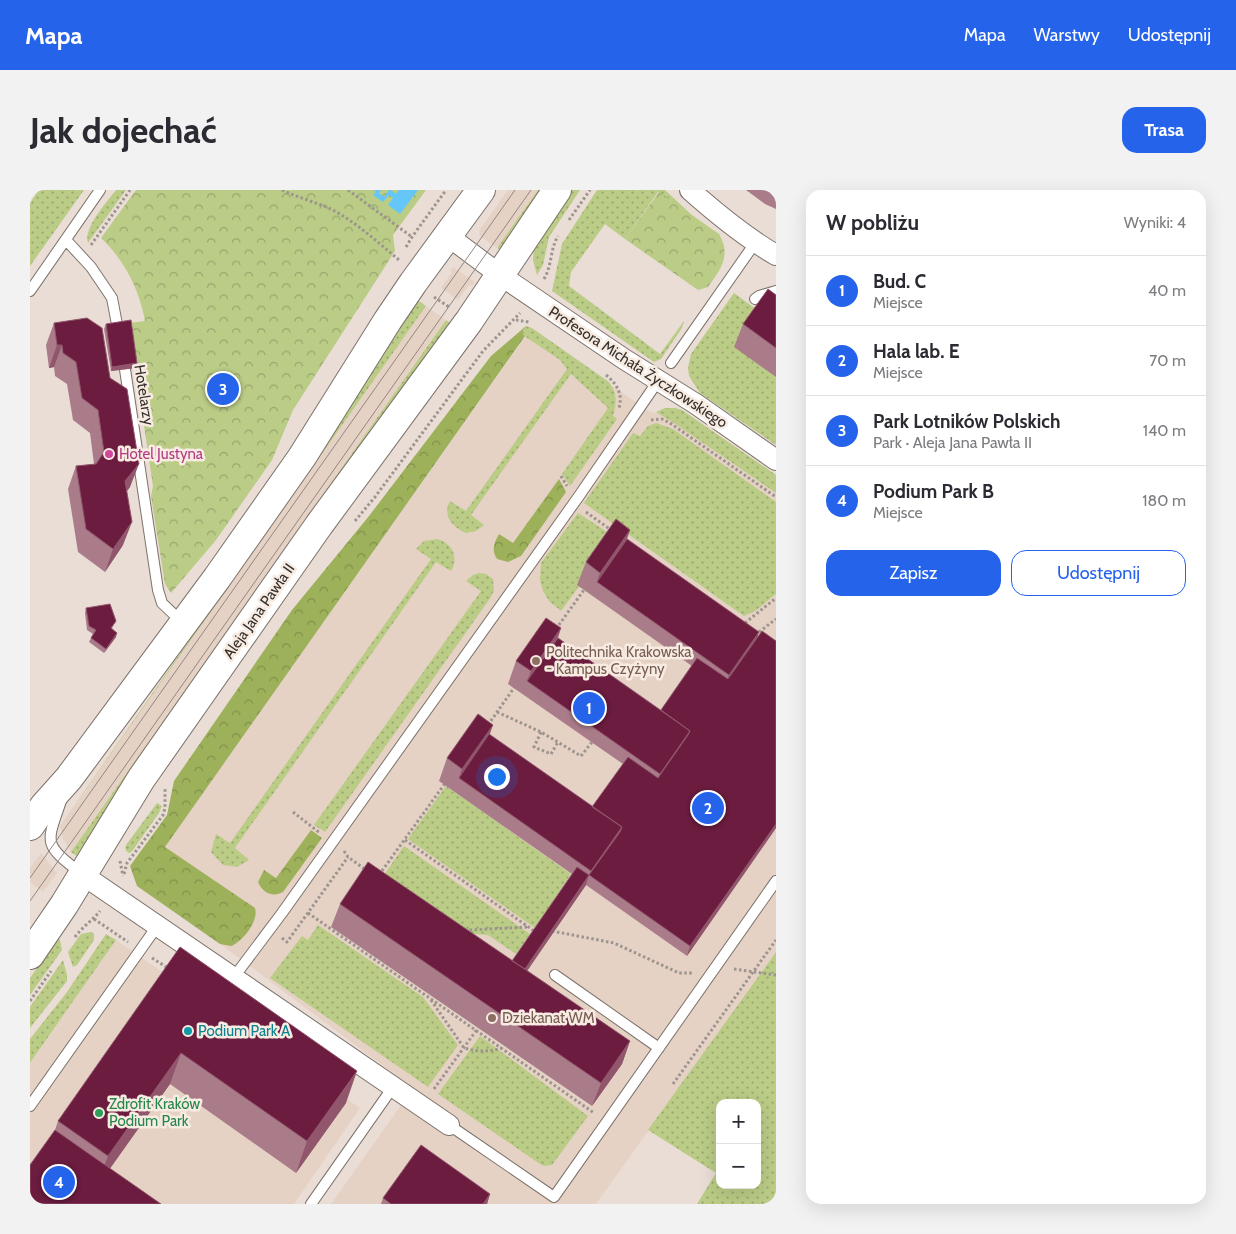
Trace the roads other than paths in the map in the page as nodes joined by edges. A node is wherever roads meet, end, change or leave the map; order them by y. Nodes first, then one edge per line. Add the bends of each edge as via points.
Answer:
1 (100, 190) edge
2 (481, 190) edge
3 (557, 190) edge
4 (690, 190) edge
5 (448, 236) junction
6 (66, 240) junction
7 (755, 243) junction
8 (776, 255) edge
9 (500, 275) junction
10 (776, 290) edge
11 (30, 291) edge
12 (756, 299) dead end
13 (671, 363) dead end
14 (658, 381) junction
15 (776, 460) edge
16 (182, 623) junction
17 (69, 778) junction
18 (30, 826) edge
19 (83, 874) junction
20 (776, 881) edge
21 (158, 925) junction
22 (30, 955) edge
23 (555, 975) dead end
24 (234, 977) junction
25 (659, 1048) junction
26 (393, 1087) junction
27 (30, 1106) edge
28 (449, 1125) joint
29 (311, 1204) edge

1 - 6 lane
2 - 5 main road
3 - 9 main road, Aleja Jana Pawła II
4 - 7 street
5 - 9 street
5 - 16 main road via 388,320 302,457
6 - 11 lane
6 - 16 lane, Hotelarzy via 91,267 112,298 158,590 162,603
7 - 8 street
7 - 13 lane
9 - 14 street, Profesora Michała Życzkowskiego
9 - 19 main road, Aleja Jana Pawła II via 179,724
10 - 12 lane
14 - 15 street, Profesora Michała Życzkowskiego
14 - 24 lane
16 - 17 main road
17 - 18 main road
17 - 19 lane via 50,837 57,855
19 - 21 street
19 - 22 main road, Aleja Jana Pawła II
20 - 25 lane
21 - 24 street
21 - 27 lane
23 - 25 lane
24 - 26 street
25 - 28 lane via 554,1197
26 - 28 street
26 - 29 lane

